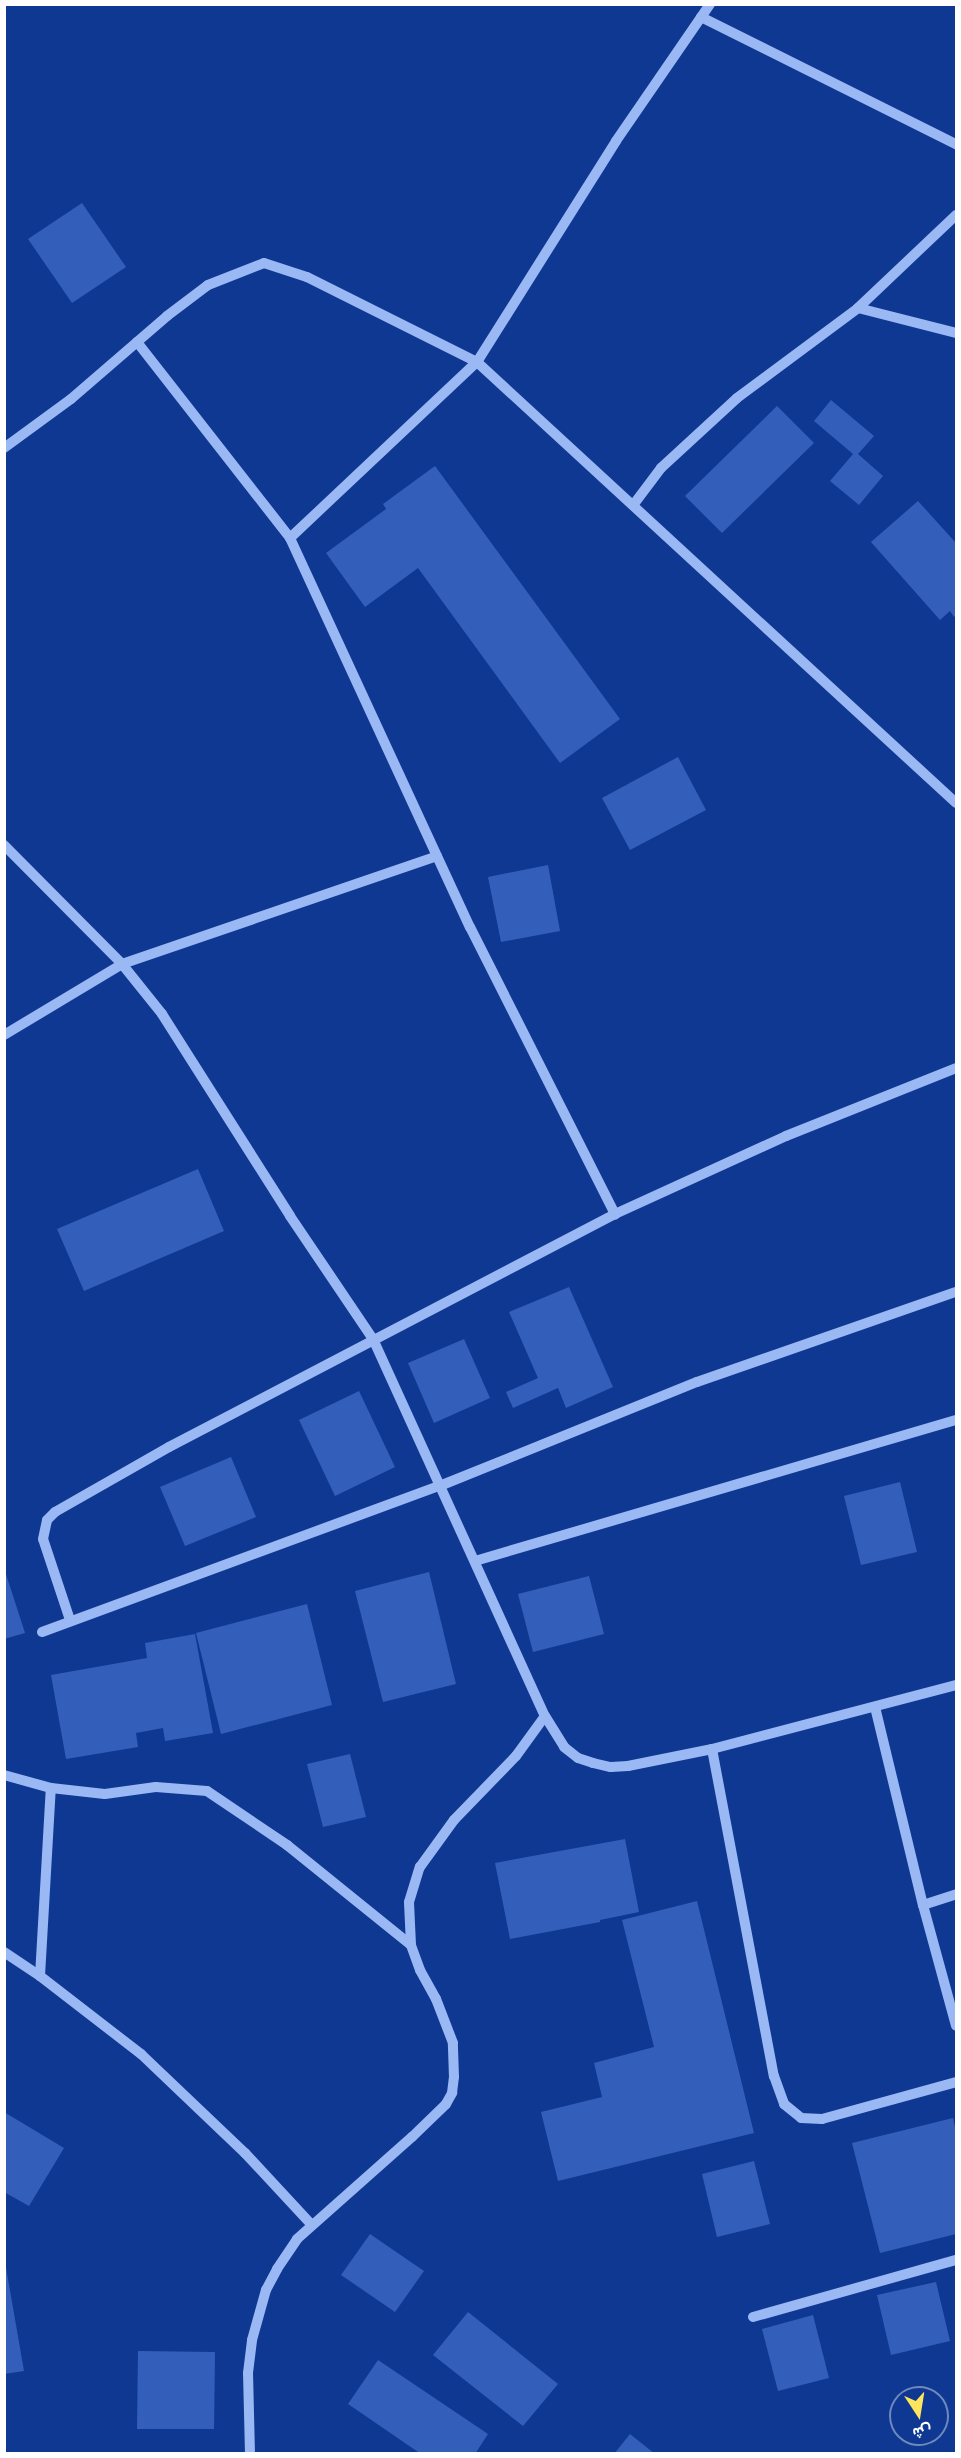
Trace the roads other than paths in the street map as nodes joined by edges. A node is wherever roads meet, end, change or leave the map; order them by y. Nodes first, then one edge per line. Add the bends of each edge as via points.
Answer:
1 (710, 4) edge
2 (701, 17) junction
3 (957, 144) edge
4 (957, 215) edge
5 (858, 308) junction
6 (957, 333) edge
7 (137, 342) junction
8 (477, 362) junction
9 (4, 448) edge
10 (634, 504) junction
11 (290, 538) junction
12 (957, 803) edge
13 (4, 845) edge
14 (437, 856) junction
15 (122, 964) junction
16 (4, 1035) edge
17 (957, 1068) edge
18 (615, 1214) junction
19 (957, 1292) edge
20 (373, 1339) junction
21 (957, 1420) edge
22 (442, 1485) junction
23 (475, 1561) junction
24 (70, 1620) junction
25 (42, 1632) dead end
26 (957, 1685) edge
27 (875, 1707) junction
28 (545, 1716) junction
29 (712, 1749) junction
30 (4, 1775) edge
31 (51, 1788) junction
32 (957, 1894) edge
33 (923, 1905) junction
34 (411, 1945) junction
35 (4, 1952) edge
36 (40, 1976) junction
37 (957, 2026) edge
38 (957, 2082) edge
39 (312, 2225) junction
40 (957, 2260) edge
41 (753, 2317) dead end
42 (250, 2454) edge

1 - 2 street
2 - 3 street
2 - 8 street via 616,141
4 - 5 street
5 - 6 street
5 - 10 street via 737,398 661,468
7 - 8 street via 208,285 264,263 307,277
7 - 9 street via 71,399
7 - 11 street
8 - 10 street
8 - 11 street
10 - 12 street
11 - 14 street
13 - 15 street
14 - 15 street
14 - 18 street
15 - 16 street
15 - 20 street via 162,1014
17 - 18 street via 786,1136
18 - 20 street
19 - 22 street via 697,1382
20 - 22 street
20 - 24 street via 55,1512 47,1520 44,1539
21 - 23 street
22 - 23 street
22 - 24 street
23 - 28 street
24 - 25 street
26 - 27 street
27 - 29 street
27 - 33 street
28 - 29 street via 564,1747 578,1758 611,1767
28 - 34 street via 516,1756 454,1820 420,1867 409,1902
29 - 38 street via 772,2065 784,2104 801,2118 822,2119
30 - 31 street
31 - 34 street via 105,1794 156,1787 207,1791 287,1845
31 - 36 street
32 - 33 street
33 - 37 street
34 - 39 street via 453,2043 452,2093 412,2137
35 - 36 street
36 - 39 street via 141,2054 245,2153
39 - 42 street via 297,2239 277,2269 258,2315 248,2373
40 - 41 street

